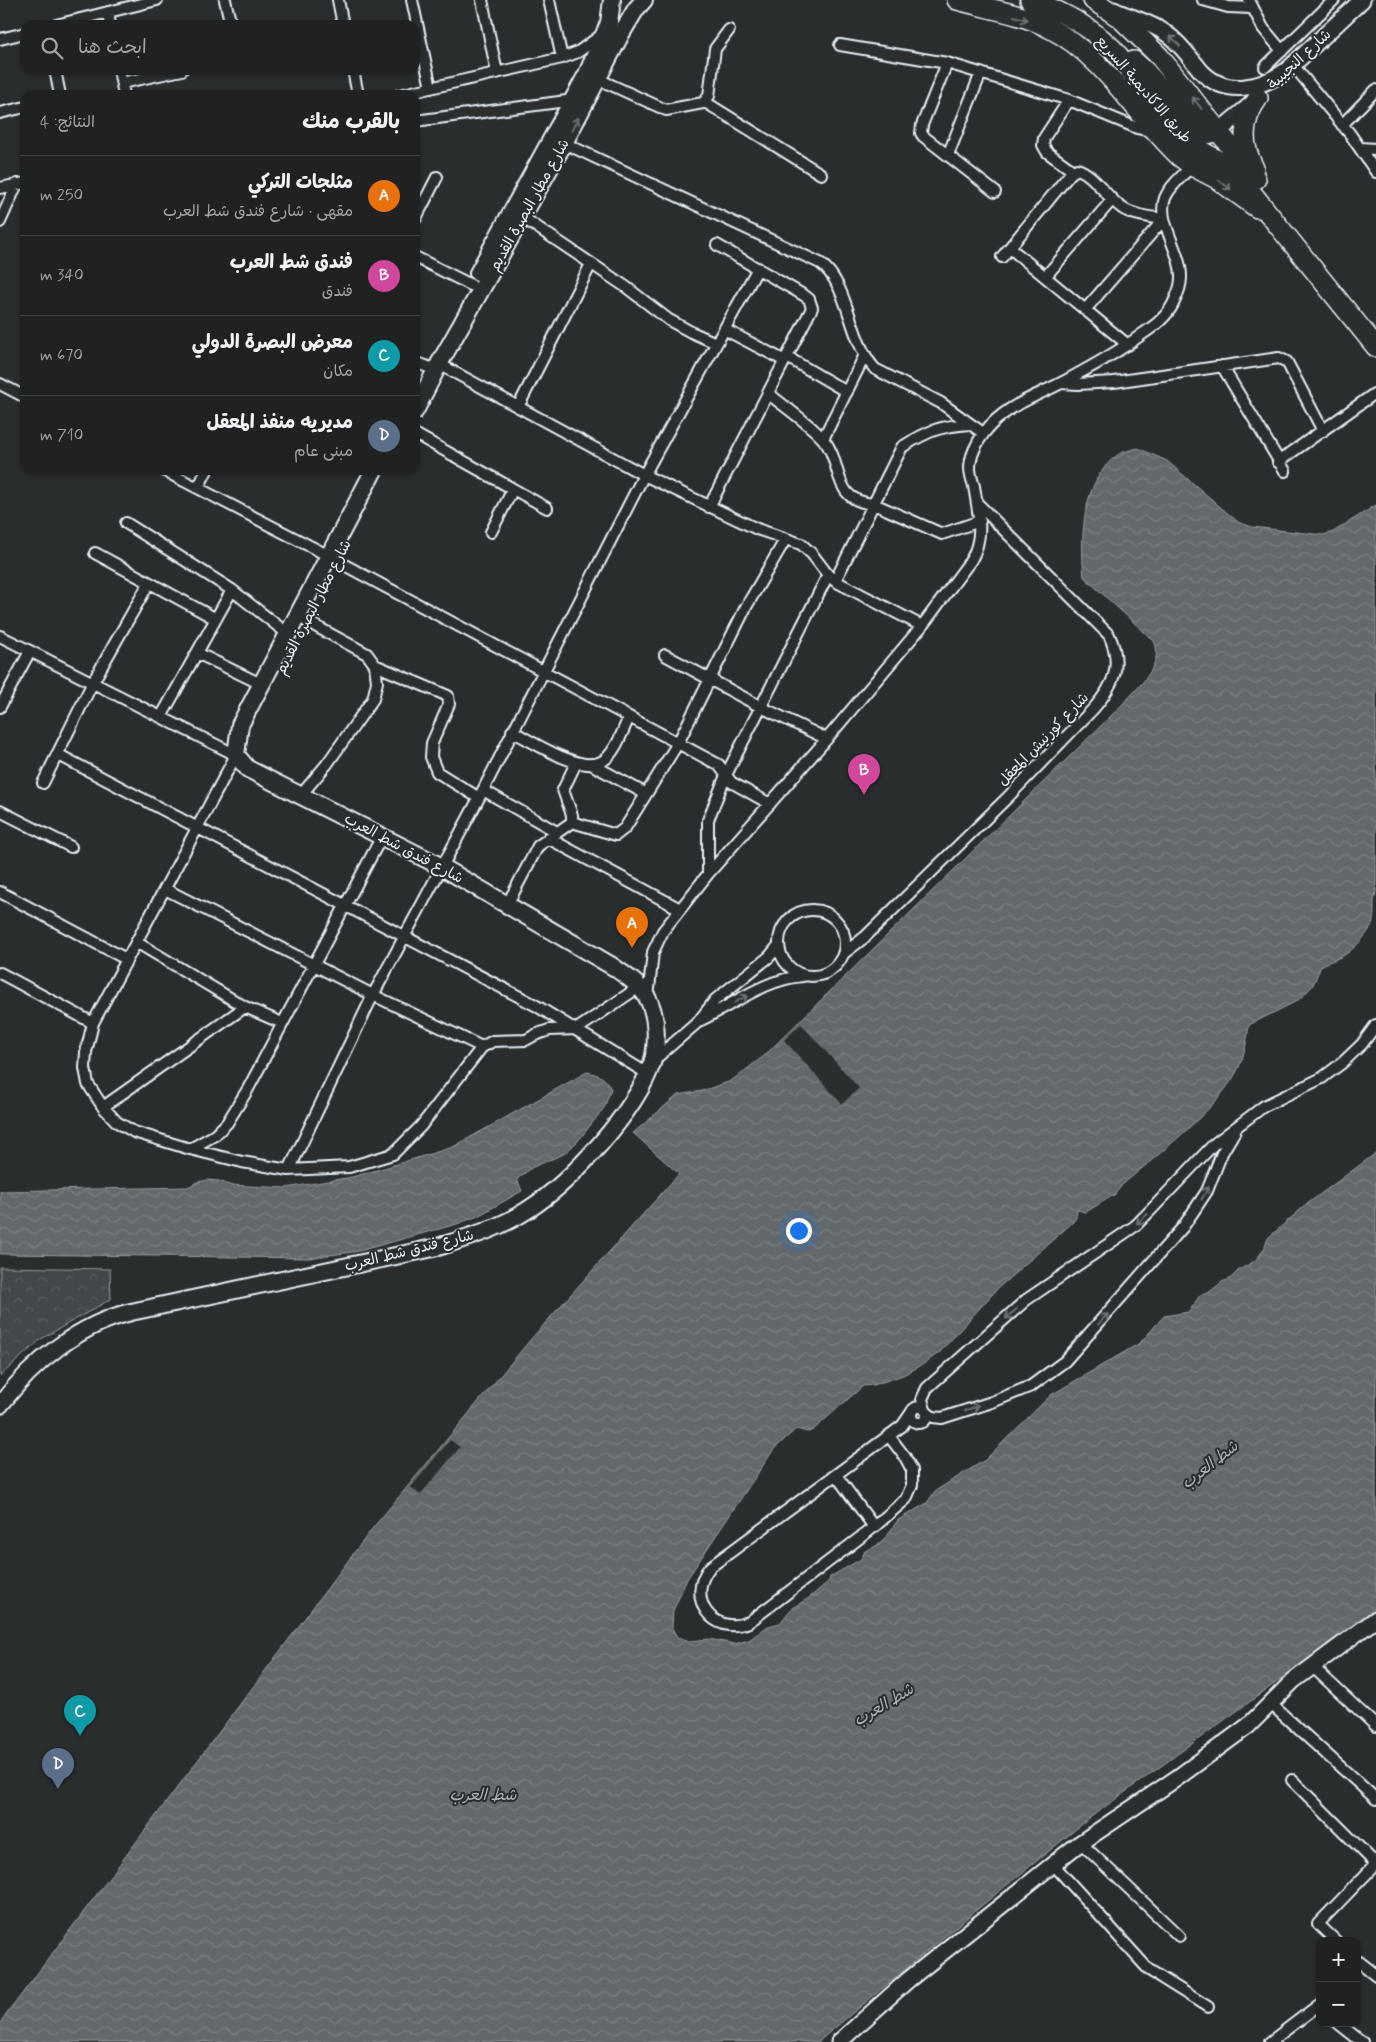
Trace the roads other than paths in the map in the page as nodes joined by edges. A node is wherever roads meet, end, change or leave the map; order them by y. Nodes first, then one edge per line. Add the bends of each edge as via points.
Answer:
1 (158, 0) edge
2 (225, 0) edge
3 (338, 0) edge
4 (412, 0) edge
5 (482, 0) edge
6 (549, 0) edge
7 (612, 0) edge
8 (644, 0) edge
9 (957, 0) edge
10 (1030, 0) edge
11 (1202, 0) edge
12 (1334, 0) edge
13 (1362, 0) edge
14 (1099, 2) edge
15 (1221, 3) edge
16 (1250, 4) edge
17 (108, 12) junction
18 (76, 20) edge
19 (109, 20) edge
20 (230, 20) edge
21 (342, 20) edge
22 (416, 20) edge
23 (729, 30) dead end
24 (606, 32) junction
25 (20, 34) edge
26 (420, 37) edge
27 (0, 39) edge
28 (840, 45) dead end
29 (1113, 49) junction
30 (1282, 51) junction
31 (562, 58) junction
32 (947, 63) junction
33 (1265, 67) dead end
34 (1291, 67) junction
35 (497, 73) junction
36 (981, 73) junction
37 (56, 75) edge
38 (121, 75) edge
39 (159, 75) edge
40 (354, 75) edge
41 (598, 79) junction
42 (122, 83) junction
43 (431, 88) junction
44 (59, 90) edge
45 (123, 90) edge
46 (357, 90) edge
47 (420, 90) edge
48 (1376, 90) edge
49 (1258, 98) junction
50 (574, 100) junction
51 (1069, 100) junction
52 (705, 102) junction
53 (20, 108) edge
54 (0, 113) edge
55 (420, 120) edge
56 (1342, 125) junction
57 (1219, 131) junction
58 (1158, 132) junction
59 (564, 143) junction
60 (1360, 148) junction
61 (1376, 149) edge
62 (948, 155) junction
63 (1192, 166) junction
64 (1073, 171) junction
65 (1376, 172) edge
66 (821, 174) dead end
67 (437, 177) dead end
68 (20, 184) edge
69 (20, 186) edge
70 (0, 188) edge
71 (1266, 191) junction
72 (995, 192) dead end
73 (1112, 200) junction
74 (420, 210) edge
75 (1270, 214) junction
76 (522, 217) junction
77 (1164, 219) junction
78 (0, 222) edge
79 (717, 245) dead end
80 (1010, 248) junction
81 (1311, 255) junction
82 (1002, 257) dead end
83 (420, 259) edge
84 (591, 264) junction
85 (758, 268) junction
86 (1045, 277) junction
87 (472, 285) junction
88 (1085, 310) junction
89 (724, 328) junction
90 (1376, 331) edge
91 (716, 343) junction
92 (1128, 345) junction
93 (1376, 347) edge
94 (865, 355) junction
95 (786, 359) junction
96 (427, 364) edge
97 (1222, 366) junction
98 (420, 380) edge
99 (1062, 383) junction
100 (0, 384) edge
101 (420, 391) edge
102 (847, 392) junction
103 (20, 394) edge
104 (768, 394) junction
105 (1374, 394) dead end
106 (518, 407) junction
107 (970, 424) junction
108 (1323, 432) junction
109 (983, 433) junction
110 (420, 437) edge
111 (823, 439) junction
112 (1278, 462) junction
113 (1285, 472) dead end
114 (173, 475) edge
115 (204, 475) edge
116 (372, 475) edge
117 (381, 475) edge
118 (644, 475) junction
119 (198, 488) junction
120 (513, 489) junction
121 (977, 503) junction
122 (874, 504) junction
123 (709, 507) junction
124 (547, 508) dead end
125 (980, 521) junction
126 (126, 523) dead end
127 (491, 532) dead end
128 (785, 540) junction
129 (95, 553) dead end
130 (333, 558) junction
131 (832, 578) junction
132 (149, 583) junction
133 (232, 590) junction
134 (216, 619) junction
135 (306, 621) junction
136 (922, 626) junction
137 (288, 634) junction
138 (0, 636) edge
139 (30, 651) junction
140 (197, 653) junction
141 (665, 655) dead end
142 (375, 665) junction
143 (544, 672) junction
144 (709, 678) junction
145 (93, 682) junction
146 (261, 684) junction
147 (0, 707) edge
148 (762, 707) junction
149 (161, 717) junction
150 (629, 717) junction
151 (512, 731) junction
152 (827, 739) junction
153 (678, 743) junction
154 (237, 747) junction
155 (57, 754) junction
156 (576, 763) junction
157 (590, 764) junction
158 (726, 775) junction
159 (43, 783) dead end
160 (301, 794) junction
161 (481, 794) junction
162 (646, 794) junction
163 (770, 804) junction
164 (0, 812) edge
165 (572, 822) junction
166 (198, 829) junction
167 (553, 835) junction
168 (382, 836) junction
169 (71, 847) dead end
170 (442, 867) junction
171 (708, 874) junction
172 (165, 889) junction
173 (0, 892) edge
174 (507, 905) junction
175 (345, 907) junction
176 (680, 909) junction
177 (404, 937) junction
178 (136, 942) junction
179 (779, 945) junction
180 (843, 954) junction
181 (126, 959) junction
182 (314, 964) junction
183 (0, 973) edge
184 (807, 975) junction
185 (643, 993) junction
186 (373, 995) junction
187 (244, 1006) junction
188 (698, 1022) junction
189 (93, 1023) junction
190 (282, 1023) junction
191 (1376, 1025) edge
192 (577, 1029) junction
193 (482, 1047) junction
194 (650, 1067) junction
195 (103, 1108) junction
196 (1240, 1124) junction
197 (190, 1149) junction
198 (289, 1170) junction
199 (924, 1393) junction
200 (0, 1405) edge
201 (912, 1410) junction
202 (923, 1417) junction
203 (902, 1426) junction
204 (889, 1436) junction
205 (836, 1475) junction
206 (874, 1527) junction
207 (1376, 1619) edge
208 (1313, 1667) junction
209 (1271, 1704) junction
210 (1376, 1726) edge
211 (1292, 1780) dead end
212 (1376, 1799) edge
213 (1081, 1843) junction
214 (1053, 1864) junction
215 (1376, 1864) edge
216 (1179, 1936) dead end
217 (1332, 1937) edge
218 (1361, 1965) edge
219 (1376, 1974) edge
220 (1208, 2007) dead end
221 (1316, 2009) edge
222 (1343, 2027) edge
223 (839, 2042) edge
224 (1270, 2042) edge
225 (1362, 2042) edge

1 - 17 street
2 - 20 street
3 - 21 street
4 - 22 street
5 - 35 street
6 - 31 street
7 - 24 main road, شارع مطار البصرة القديم
8 - 41 main road, شارع مطار البصرة القديم via 628,22
9 -> 58 highway via 1034,21 1062,35 1098,66
10 - 29 highway, طريق الاكاديمية السريع via 1070,16
11 - 15 street
12 - 30 street
13 - 34 street, شارع النجيبية
34 -> 14 street via 1271,81 1253,86 1238,88 1224,85 1205,75 1165,32
57 -> 14 highway, طريق الاكاديمية السريع via 1159,56
15 - 16 street
16 - 30 street via 1263,28
17 - 18 street
17 - 19 street
23 - 52 street via 714,49 709,96
24 - 31 street via 578,52
24 - 50 main road, شارع مطار البصرة القديم
25 - 27 street
26 - 43 street
28 - 32 street
29 - 57 highway via 1132,59 1145,71 1198,130 1207,134
29 - 75 highway, طريق الاكاديمية السريع via 1185,139 1235,172
30 - 33 street
31 - 35 street
32 - 36 street
32 - 62 street via 921,129 923,136
34 - 49 street, شارع النجيبية
34 - 56 street
35 - 43 street
36 - 51 street
36 - 62 street
37 - 44 street
38 - 42 street
39 - 42 street
40 - 46 street
41 - 52 street via 666,110
59 -> 41 main road, شارع مطار البصرة القديم
42 - 45 street
43 - 47 street
48 - 56 street
49 - 57 street, شارع النجيبية
49 - 71 highway via 1247,119 1245,141 1248,156
50 - 55 street
50 - 87 main road, شارع مطار البصرة القديم
51 - 58 street via 1137,128
51 - 64 street via 1044,138 1043,145 1047,152
52 - 66 street
53 - 54 street
56 - 60 street
57 - 71 highway, طريق الاكاديمية السريع
58 - 63 highway
59 - 76 main road, شارع مطار البصرة القديم
59 - 94 street via 829,269
60 - 61 street
60 - 65 street
62 - 72 street
63 -> 75 highway
63 - 77 street via 1166,197
64 - 73 street via 1082,171
64 - 80 street
67 - 74 street
68 - 70 street
69 - 78 street
71 - 81 highway, طريق الاكاديمية السريع
73 - 77 street via 1134,214
73 - 86 street
75 - 81 highway, طريق الاكاديمية السريع
76 - 84 street
76 - 96 main road, شارع مطار البصرة القديم
77 - 88 street
77 - 92 street via 1180,266 1178,292 1164,317
79 - 85 street
80 - 82 street
80 - 86 street
81 - 90 highway
81 - 93 highway
83 - 87 street
84 - 91 street via 669,320
84 - 106 street
85 - 89 street
85 - 95 street via 805,296 812,304
86 - 88 street
87 - 96 main road, شارع مطار البصرة القديم
88 - 92 street
89 - 91 street
89 - 95 street
91 - 118 street
92 - 99 street
94 - 102 street
94 - 107 street via 875,368 941,403
95 - 102 street
95 - 104 street
96 - 98 main road, شارع مطار البصرة القديم
96 - 101 main road, شارع مطار البصرة القديم
96 - 106 street
97 - 99 street via 1114,382
97 - 108 street via 1284,359
97 - 112 street
99 - 109 street via 1012,407
100 - 103 street
102 - 111 street
104 - 111 street
104 - 123 street
105 - 108 street
106 - 118 street
107 - 109 street
107 - 122 street via 945,426 902,447
108 - 112 street
109 - 121 street via 970,468
110 - 120 street
111 - 122 street via 837,476 852,500
112 - 113 street
114 - 119 street
115 - 119 street
116 - 130 main road, شارع مطار البصرة القديم
117 - 130 main road, شارع مطار البصرة القديم
118 - 123 street
118 - 143 street
119 - 130 street
120 - 124 street
120 - 127 street
121 - 125 street
121 - 180 street, شارع كورنيش المعقل via 1109,635 1115,655 1115,674 1107,692 1094,708 1001,804
122 - 125 street via 942,534
122 - 131 street
123 - 128 street
125 - 136 street via 975,552
126 - 133 street
128 - 131 street via 807,548
128 - 144 street
129 - 132 street
130 - 135 main road, شارع مطار البصرة القديم
130 - 137 main road, شارع مطار البصرة القديم
130 - 143 street
131 - 136 street
131 - 148 street
132 - 134 street
132 - 145 street
133 - 134 street
133 - 137 street
134 - 140 street
135 - 142 street via 367,654
135 - 154 main road, شارع مطار البصرة القديم
136 - 152 street
137 - 146 main road, شارع مطار البصرة القديم
138 - 139 street
139 - 145 street
139 - 147 street
140 - 146 street
140 - 149 street
141 - 144 street
142 - 160 street via 377,682 373,699 327,764
142 - 161 street via 448,696 449,704 432,742 431,757 437,772
143 - 150 street
143 - 151 street
144 - 148 street
144 - 153 street
145 - 149 street
145 - 155 street
146 - 154 main road, شارع مطار البصرة القديم via 240,725
148 - 152 street
148 - 158 street
149 - 154 street
150 - 153 street
150 - 157 street via 611,753 601,762
151 - 156 street
151 - 161 street
152 - 163 street
153 - 158 street via 719,765
153 - 162 street
154 - 160 main road, شارع فندق شط العرب via 248,769
154 - 166 street
155 - 159 street
155 - 166 street
156 - 157 street
156 - 165 street via 563,790
157 - 162 street
158 - 163 street via 731,782
158 - 171 street via 708,820
160 - 168 main road, شارع فندق شط العرب
161 - 167 street
161 - 170 street
162 - 165 street via 625,828 616,835
163 - 171 street
164 - 169 street
165 - 167 street
166 - 172 street
166 - 175 street
167 - 174 street via 538,846
167 - 176 street
168 - 170 main road, شارع فندق شط العرب
168 - 175 street
170 - 174 main road, شارع فندق شط العرب
170 - 177 street
171 - 176 street
172 - 178 street
172 - 182 street
173 - 181 street
174 - 185 main road, شارع فندق شط العرب via 612,966
175 - 177 street
175 - 182 street
176 - 185 street via 656,942
177 - 186 street
177 - 192 street
178 - 181 street
178 - 187 street
179 - 180 street via 788,920 804,911 821,911 836,920 844,936
179 - 184 street via 785,962
179 - 188 street via 769,957 715,1000
180 - 184 street via 839,962 825,973
181 - 189 street
182 - 186 street
182 - 190 street
183 - 189 street
188 -> 184 street via 771,983
185 - 192 street
185 - 194 main road, شارع فندق شط العرب via 652,1008 655,1029
186 - 193 street
186 - 198 street
187 - 190 street
187 - 195 street
188 - 194 street
189 - 195 street via 85,1068 88,1084
190 - 197 street via 227,1123 215,1135
191 - 196 street via 1356,1051 1335,1069 1264,1106
192 - 193 street via 549,1030 526,1040 493,1041
192 - 194 street
193 - 198 street via 421,1126 394,1154 349,1167
194 - 200 main road, شارع فندق شط العرب via 638,1094 576,1170 547,1197 511,1220 438,1247 112,1318 67,1340 50,1353 16,1384
195 - 197 street via 134,1132
196 -> 199 street via 1214,1144 1135,1226 1026,1300
202 -> 196 street via 942,1418 992,1402 1031,1386 1065,1361 1183,1227 1206,1191 1226,1145
197 - 198 street
199 - 201 street
199 - 202 street
201 - 202 street via 918,1407
201 - 202 street via 913,1420
201 - 203 street
202 - 203 street
203 - 204 street
204 - 205 street
204 - 206 street via 910,1463 912,1486 906,1499
205 - 206 street
205 - 206 street via 710,1567 700,1587 701,1602 708,1614 727,1625 749,1622
207 - 208 street
208 - 209 street
208 - 210 street
209 - 212 street
209 - 213 street via 1248,1726
211 - 215 street
213 - 214 street
213 - 216 street
214 - 220 street via 1148,1970
214 - 223 street via 908,1980
215 - 217 street via 1318,1924
218 - 219 street
221 - 224 street
222 - 225 street

